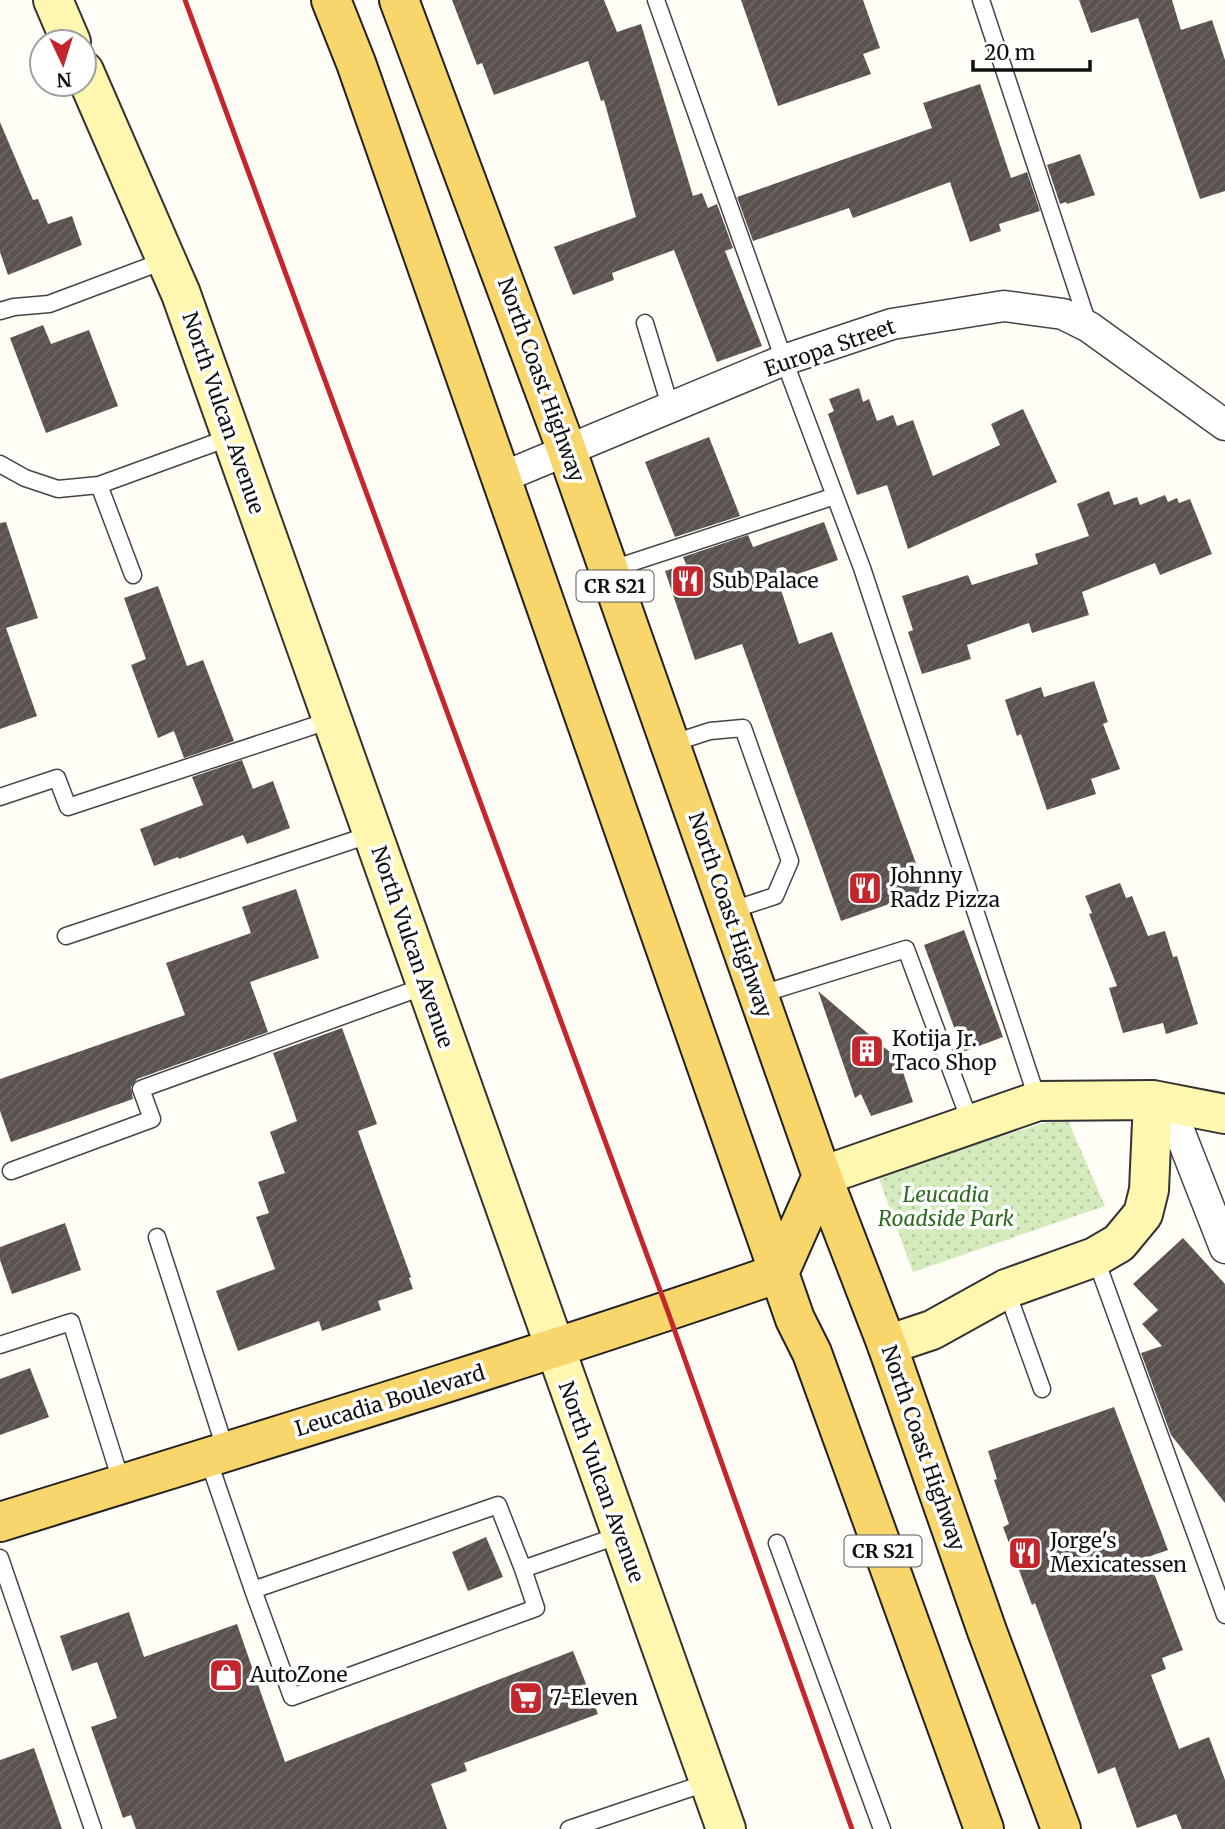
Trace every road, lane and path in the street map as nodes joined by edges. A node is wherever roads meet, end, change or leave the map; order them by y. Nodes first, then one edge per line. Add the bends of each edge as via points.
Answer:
1 (53, 0) edge
2 (331, 0) edge
3 (398, 0) edge
4 (656, 0) edge
5 (981, 0) edge
6 (65, 28) edge
7 (96, 98) edge
8 (166, 260) junction
9 (0, 311) edge
10 (645, 323) dead end
11 (1089, 327) junction
12 (784, 360) junction
13 (671, 409) junction
14 (1225, 425) edge
15 (231, 437) junction
16 (567, 451) junction
17 (0, 464) edge
18 (503, 477) junction
19 (99, 485) junction
20 (835, 496) junction
21 (609, 570) junction
22 (133, 575) dead end
23 (331, 720) junction
24 (670, 744) junction
25 (0, 797) edge
26 (372, 834) junction
27 (729, 912) junction
28 (66, 936) dead end
29 (425, 986) junction
30 (758, 995) junction
31 (1038, 1101) junction
32 (1161, 1102) junction
33 (1225, 1114) edge
34 (971, 1124) junction
35 (11, 1171) dead end
36 (822, 1176) junction
37 (157, 1237) dead end
38 (1225, 1248) edge
39 (1095, 1257) junction
40 (779, 1273) junction
41 (1006, 1289) junction
42 (0, 1345) edge
43 (887, 1345) junction
44 (554, 1350) junction
45 (1042, 1389) dead end
46 (217, 1453) junction
47 (122, 1484) junction
48 (0, 1522) edge
49 (620, 1535) junction
50 (777, 1543) dead end
51 (0, 1558) edge
52 (523, 1569) junction
53 (253, 1590) junction
54 (1225, 1615) edge
55 (709, 1782) junction
56 (93, 1829) edge
57 (569, 1829) edge
58 (726, 1829) edge
59 (882, 1829) edge
60 (984, 1829) edge
61 (1061, 1829) edge

1 - 6 main road
2 - 18 main road, CR S21
3 - 16 main road, North Coast Highway / CR S21
4 - 12 lane
5 - 11 lane
7 - 8 main road, North Vulcan Avenue
8 - 9 lane via 50,304
8 - 15 main road, North Vulcan Avenue
10 - 13 lane
11 - 12 street, Europa Street via 1063,314 1004,306 892,324
11 - 14 street, Europa Street
12 - 13 street, Europa Street
12 - 20 lane
13 - 16 street, Europa Street
15 - 19 lane
15 - 23 main road, North Vulcan Avenue
16 - 18 street, Europa Street
16 - 21 main road, North Coast Highway / CR S21
17 - 19 lane via 58,489
18 - 40 main road, CR S21
19 - 22 lane
20 - 21 lane
20 - 31 lane
21 - 24 main road, North Coast Highway / CR S21
23 - 25 lane via 68,807 57,778
23 - 26 main road, North Vulcan Avenue
24 - 27 main road, North Coast Highway / CR S21
24 - 27 lane via 710,731 743,728 786,849 790,861 775,896
26 - 28 lane
26 - 29 main road, North Vulcan Avenue
27 - 30 main road, North Coast Highway / CR S21
29 - 35 lane via 141,1089 152,1119
29 - 44 main road, North Vulcan Avenue
30 - 34 lane via 906,949
30 - 36 main road, North Coast Highway / CR S21
31 - 32 main road
31 - 34 main road
32 - 33 main road
32 - 38 street
32 - 39 main road via 1143,1214 1119,1243
34 - 36 main road
36 - 40 main road
36 - 43 main road, North Coast Highway / CR S21
37 - 46 lane
39 - 41 main road
39 - 54 lane
40 - 44 main road, Leucadia Boulevard
40 - 60 main road, CR S21
41 - 43 main road via 932,1330
41 - 45 lane
42 - 47 lane via 71,1322
43 - 61 main road, North Coast Highway / CR S21
44 - 46 main road, Leucadia Boulevard
44 - 49 main road, North Vulcan Avenue
46 - 47 main road, Leucadia Boulevard
46 - 53 lane
47 - 48 main road, Leucadia Boulevard
49 - 52 lane
49 - 55 main road, North Vulcan Avenue
50 - 59 lane
51 - 56 lane
52 - 53 lane via 498,1505
52 - 53 lane via 536,1608 292,1697
55 - 57 lane
55 - 58 main road, North Vulcan Avenue

